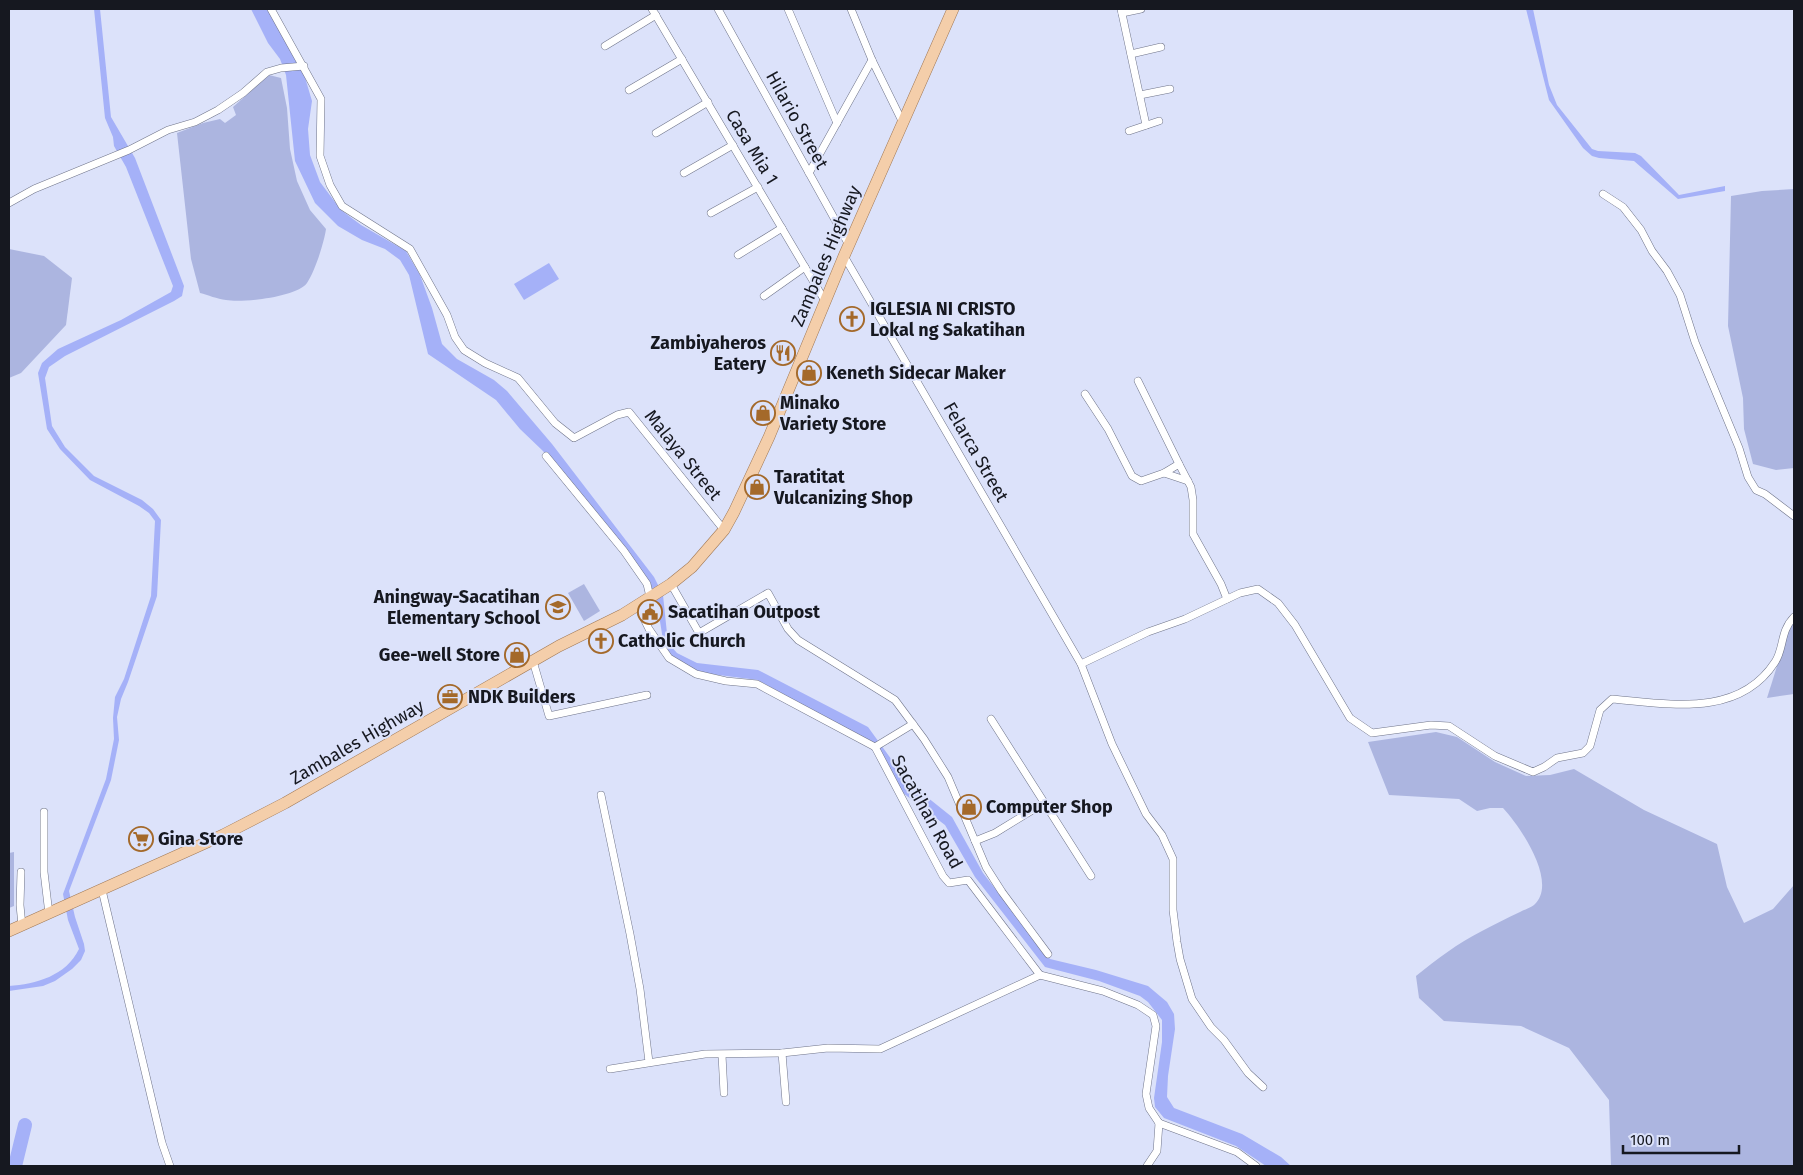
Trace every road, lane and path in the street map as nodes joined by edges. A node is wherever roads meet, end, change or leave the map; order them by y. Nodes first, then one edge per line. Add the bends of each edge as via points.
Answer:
1 (271, 9) edge
2 (718, 9) edge
3 (788, 9) edge
4 (852, 9) edge
5 (953, 9) edge
6 (1142, 9) edge
7 (1122, 11) edge
8 (654, 12) edge
9 (605, 46) dead end
10 (1161, 47) dead end
11 (1131, 54) junction
12 (682, 59) junction
13 (872, 60) junction
14 (304, 66) junction
15 (1170, 89) dead end
16 (629, 90) dead end
17 (1140, 95) junction
18 (708, 102) junction
19 (902, 121) junction
20 (1159, 121) dead end
21 (837, 123) junction
22 (1146, 125) junction
23 (1129, 131) dead end
24 (656, 133) dead end
25 (733, 145) junction
26 (684, 173) dead end
27 (809, 173) junction
28 (758, 187) junction
29 (1603, 194) dead end
30 (9, 203) edge
31 (711, 213) dead end
32 (782, 228) junction
33 (850, 245) junction
34 (738, 255) dead end
35 (844, 256) junction
36 (805, 267) junction
37 (764, 296) dead end
38 (826, 301) junction
39 (1138, 381) dead end
40 (1085, 394) dead end
41 (546, 456) dead end
42 (1179, 464) junction
43 (1164, 473) junction
44 (1188, 481) junction
45 (1794, 516) edge
46 (724, 530) junction
47 (669, 586) junction
48 (651, 597) junction
49 (1227, 599) junction
50 (637, 605) junction
51 (1794, 617) edge
52 (533, 662) junction
53 (1081, 664) junction
54 (647, 695) dead end
55 (991, 719) dead end
56 (913, 724) junction
57 (875, 747) junction
58 (601, 795) dead end
59 (1044, 803) junction
60 (44, 812) dead end
61 (975, 841) junction
62 (21, 872) dead end
63 (1091, 876) dead end
64 (102, 890) junction
65 (49, 914) junction
66 (22, 926) junction
67 (9, 932) edge
68 (1048, 954) dead end
69 (1040, 975) junction
70 (782, 1053) junction
71 (722, 1055) junction
72 (648, 1062) junction
73 (610, 1069) dead end
74 (1263, 1087) dead end
75 (724, 1093) dead end
76 (786, 1102) dead end
77 (1159, 1123) junction
78 (170, 1166) edge
79 (1147, 1166) edge
80 (1256, 1166) edge

1 - 14 street, Malaya Street
2 - 27 street, Hilario Street
3 - 21 street
4 - 13 street
5 - 19 main road, Zambales Highway
6 - 7 street
7 - 11 street
8 - 9 street
8 - 12 street, Casa Mia 1
10 - 11 street
11 - 17 street
12 - 16 street
12 - 18 street, Casa Mia 1
13 - 19 street
13 - 21 street
14 - 30 street via 267,72 243,93 195,122 168,130
14 - 46 street, Malaya Street via 322,99 320,156 334,192 342,206 410,249 464,350 518,378 555,423 574,438 617,415 630,412
15 - 17 street
17 - 22 street
18 - 24 street
18 - 25 street, Casa Mia 1
19 - 33 main road, Zambales Highway
20 - 22 street
21 - 27 street
22 - 23 street
25 - 26 street
25 - 28 street, Casa Mia 1
27 - 33 street, Hilario Street
28 - 31 street
28 - 32 street, Casa Mia 1
29 - 45 street via 1622,207 1641,230 1680,295 1748,477 1756,490
32 - 34 street
32 - 36 street, Casa Mia 1
33 - 35 main road, Zambales Highway
35 - 38 main road, Zambales Highway
35 - 53 street, Felarca Street
36 - 37 street
36 - 38 street, Casa Mia 1
38 - 46 main road, Zambales Highway via 769,437
39 - 42 street
40 - 43 street via 1108,429 1132,476 1141,481
41 - 48 street via 624,551 647,584
42 - 43 street
42 - 44 street
43 - 44 street
44 - 49 street via 1193,500 1193,534
46 - 47 main road, Zambales Highway via 692,567
47 - 48 main road, Zambales Highway
47 - 56 street via 700,633 768,593 788,629 798,640 895,700
48 - 50 main road, Zambales Highway
49 - 51 street via 1258,589 1278,603 1295,625 1350,718 1372,733 1431,725 1449,726 1495,756 1533,772 1557,758 1584,753 1590,746 1600,710 1612,699 1698,705 1736,696 1757,684 1776,661 1783,636
49 - 53 street
50 - 52 main road, Zambales Highway
50 - 57 street, Sacatihan Road via 669,658 696,674 757,684
52 - 54 street via 549,716
52 - 64 main road, Zambales Highway via 285,803 224,835
53 - 74 street, Felarca Street via 1112,744 1146,814 1162,835 1173,859 1177,942 1192,999 1248,1073
55 - 59 street
56 - 57 street
56 - 61 street via 948,777
57 - 69 street, Sacatihan Road via 942,876 949,883 968,880
58 - 72 street via 640,989
59 - 61 street via 995,834
59 - 63 street
60 - 65 street via 44,872
61 - 68 street via 986,867
62 - 66 street
64 - 65 main road, Zambales Highway
64 - 78 street
65 - 66 main road, Zambales Highway
66 - 67 main road, Zambales Highway
69 - 70 street via 880,1049 828,1048
69 - 77 street via 1103,991 1138,1005 1152,1015 1156,1026 1146,1094
70 - 71 street
70 - 76 street
71 - 72 street via 705,1054
71 - 75 street
72 - 73 street
77 - 79 street via 1157,1151
77 - 80 street via 1237,1152

